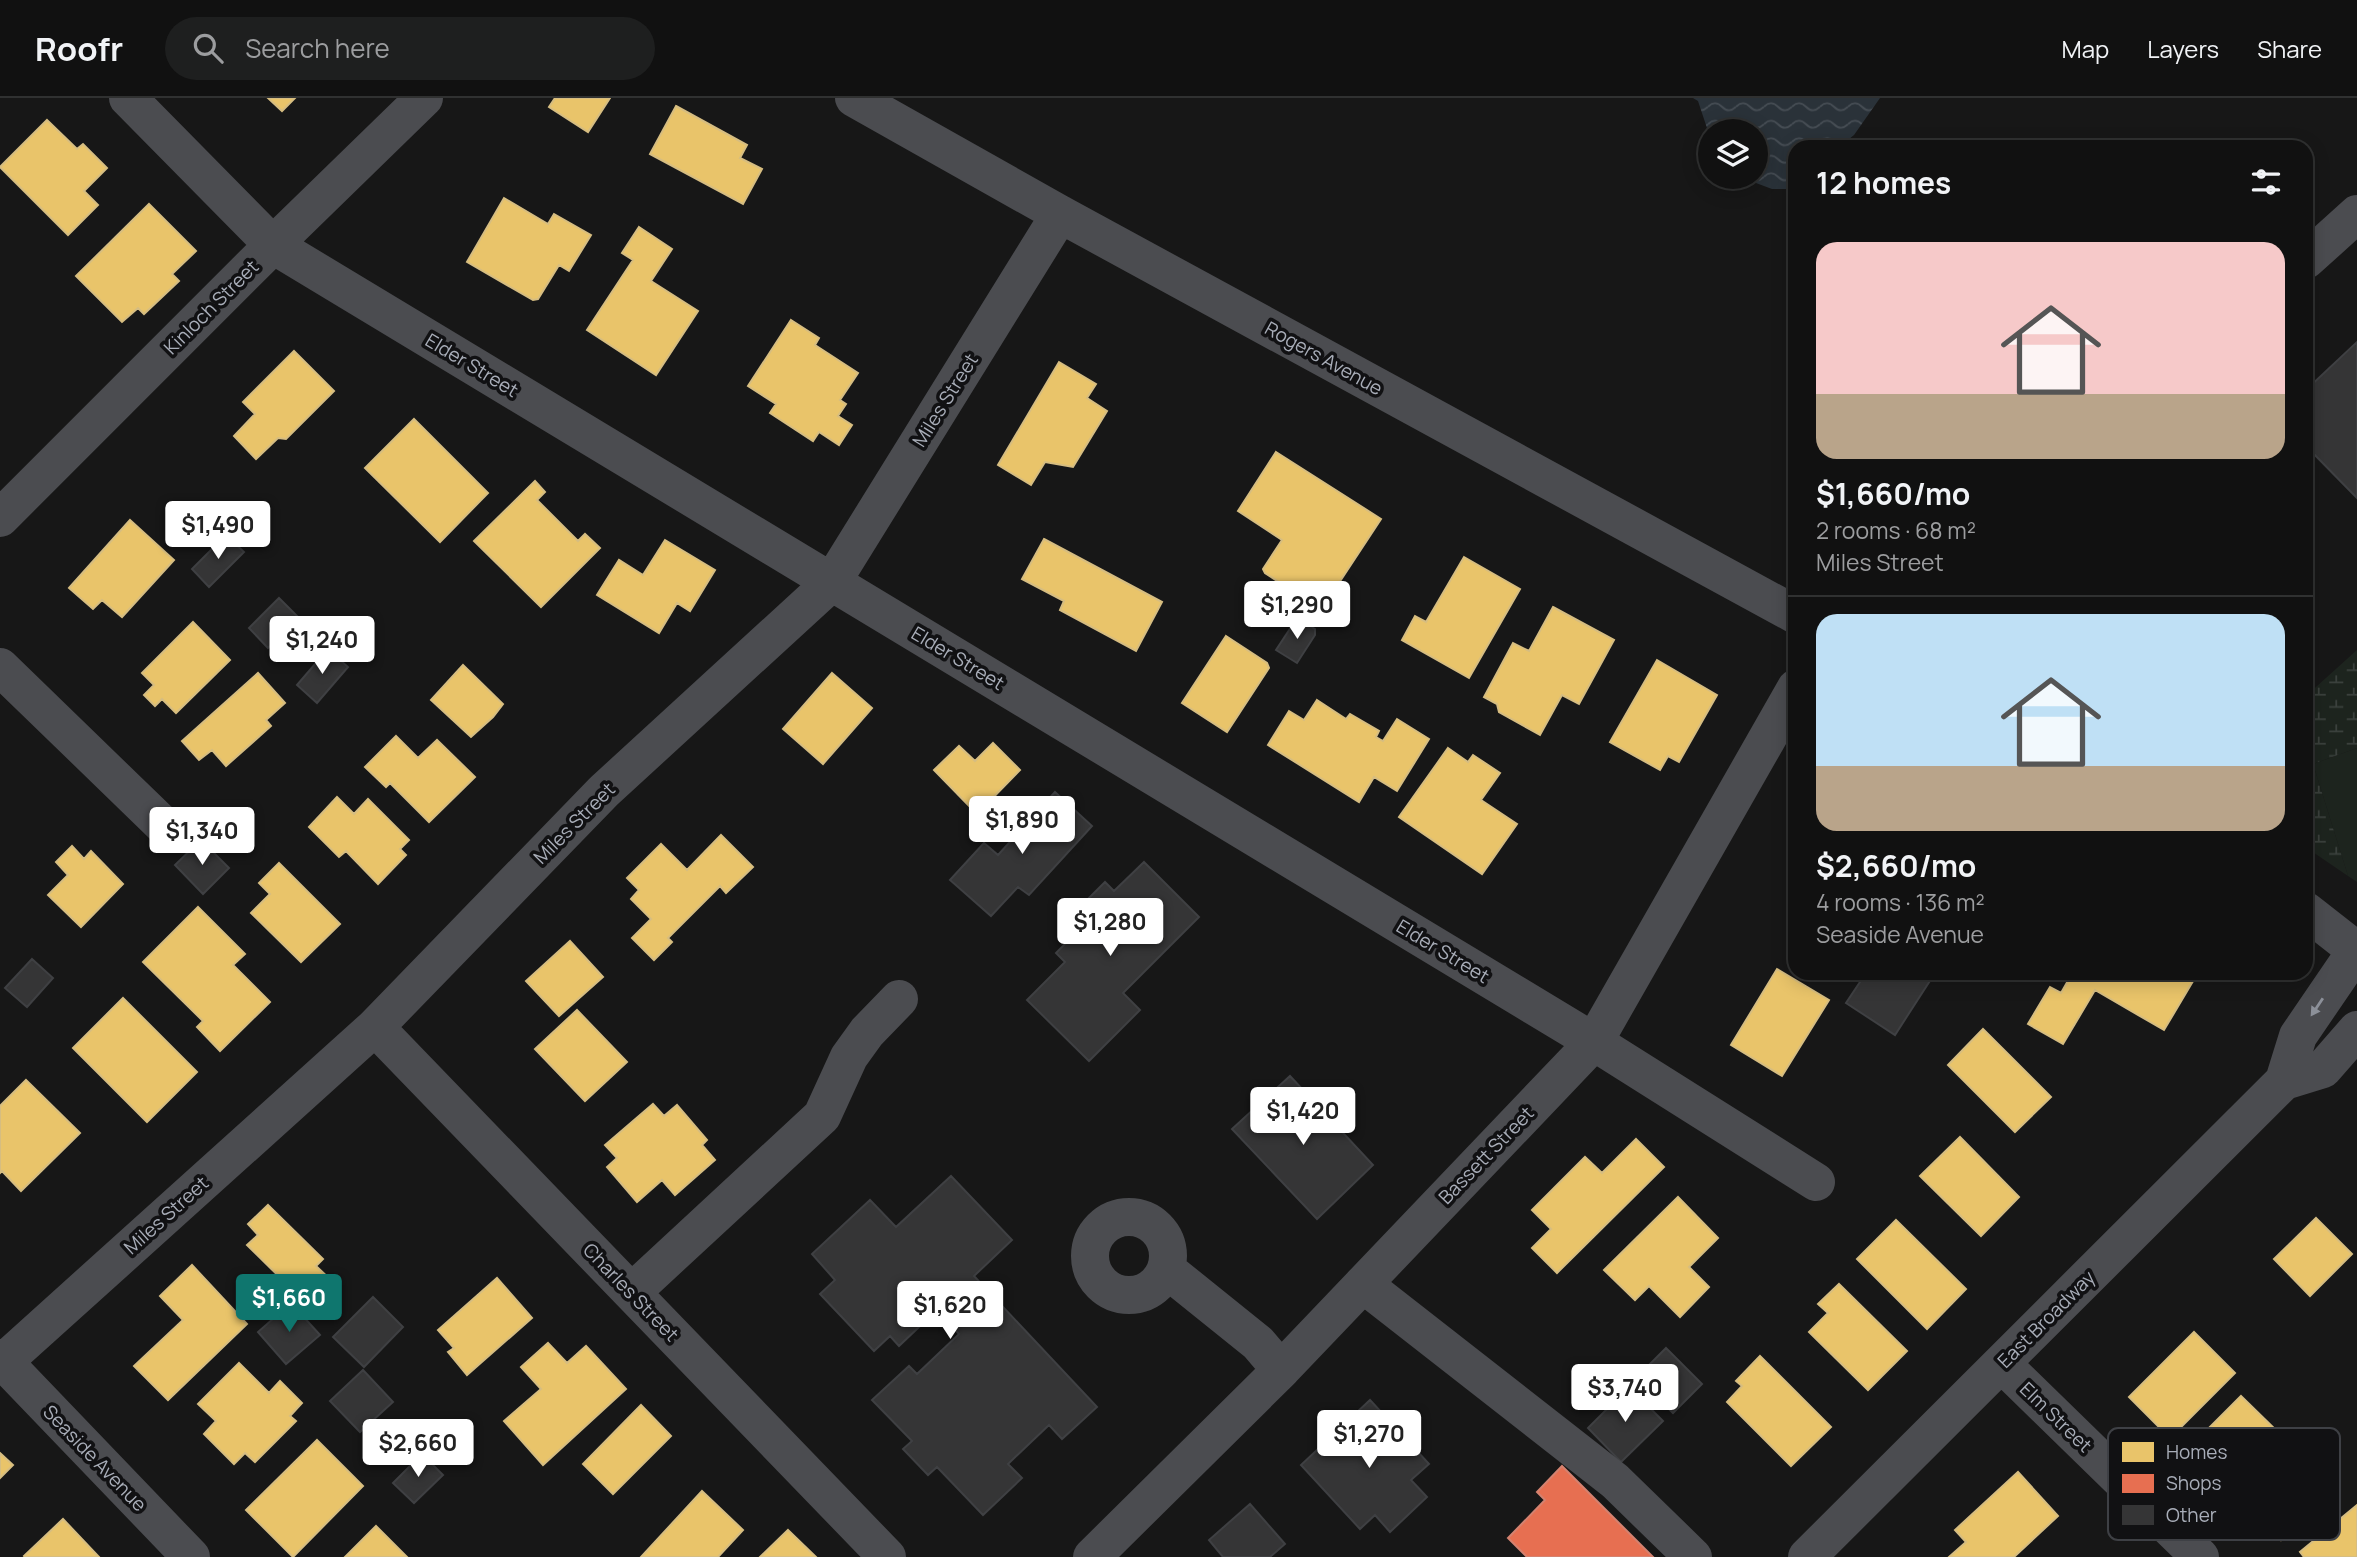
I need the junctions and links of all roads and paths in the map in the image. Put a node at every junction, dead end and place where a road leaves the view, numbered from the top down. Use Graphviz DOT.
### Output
graph roads {
  1 [pos="128,98"];
  2 [pos="424,98"];
  3 [pos="854,98"];
  4 [pos="1060,214"];
  5 [pos="2357,214"];
  6 [pos="273,245"];
  7 [pos="2313,254"];
  8 [pos="0,518"];
  9 [pos="832,582"];
  10 [pos="1788,611"];
  11 [pos="0,667"];
  12 [pos="1788,702"];
  13 [pos="163,825"];
  14 [pos="2313,916"];
  15 [pos="2357,951"];
  16 [pos="900,999"];
  17 [pos="375,1027"];
  18 [pos="2357,1030"];
  19 [pos="1594,1042"];
  20 [pos="2284,1081"];
  21 [pos="1816,1182"];
  22 [pos="1166,1269"];
  23 [pos="1363,1284"];
  24 [pos="632,1292"];
  25 [pos="1,1362"];
  26 [pos="2002,1364"];
  27 [pos="1281,1370"];
  28 [pos="2108,1467"];
  29 [pos="2183,1540"];
  30 [pos="191,1557"];
  31 [pos="887,1557"];
  32 [pos="1093,1557"];
  33 [pos="1693,1557"];
  34 [pos="1807,1557"];
  35 [pos="2200,1557"];
  1 -- 6 [label="street, Elder Street"];
  2 -- 6 [label="street, Kinloch Street"];
  3 -- 4 [label="street, Rogers Avenue"];
  4 -- 9 [label="street, Miles Street"];
  4 -- 10 [label="street, Rogers Avenue"];
  5 -- 7 [label="street"];
  6 -- 8 [label="street, Kinloch Street"];
  6 -- 9 [label="street, Elder Street"];
  9 -- 17 [label="street, Miles Street"];
  9 -- 19 [label="street, Elder Street"];
  11 -- 13 [label="street"];
  12 -- 19 [label="street, Bassett Street"];
  14 -- 15 [label="street"];
  15 -- 20 [label="street, East Broadway, one-way"];
  16 -- 24 [label="street"];
  17 -- 24 [label="street, Charles Street"];
  17 -- 25 [label="street, Miles Street"];
  18 -- 20 [label="street, East Broadway"];
  19 -- 21 [label="street, Elder Street"];
  19 -- 23 [label="street, Bassett Street"];
  20 -- 26 [label="street, East Broadway"];
  22 -- 27 [label="street"];
  23 -- 27 [label="street, Bassett Street"];
  23 -- 33 [label="street"];
  24 -- 31 [label="street, Charles Street"];
  25 -- 30 [label="street, Seaside Avenue"];
  26 -- 28 [label="street, Elm Street"];
  26 -- 34 [label="street, East Broadway"];
  27 -- 32 [label="street, Bassett Street"];
  29 -- 35 [label="street, Elm Street"];
}
